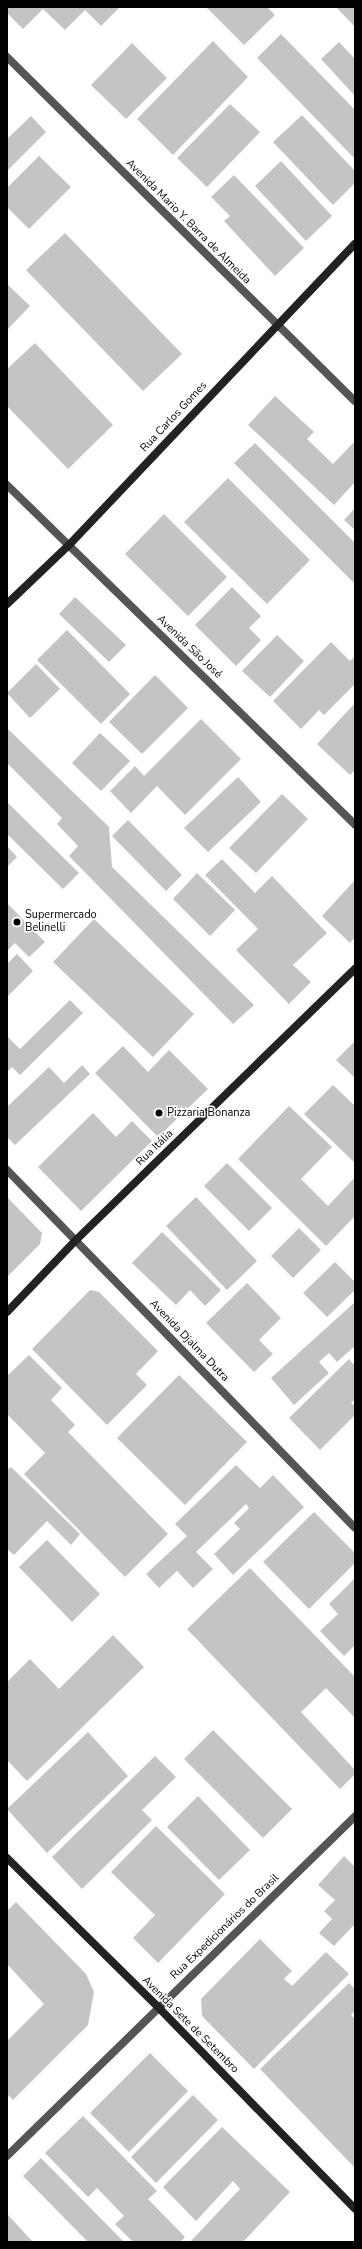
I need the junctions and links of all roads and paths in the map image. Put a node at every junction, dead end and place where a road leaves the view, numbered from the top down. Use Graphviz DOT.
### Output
graph roads {
  1 [pos="7,57"];
  2 [pos="355,244"];
  3 [pos="275,325"];
  4 [pos="355,401"];
  5 [pos="7,485"];
  6 [pos="69,545"];
  7 [pos="7,604"];
  8 [pos="355,824"];
  9 [pos="355,969"];
  10 [pos="7,1170"];
  11 [pos="76,1240"];
  12 [pos="7,1312"];
  13 [pos="355,1528"];
  14 [pos="355,1816"];
  15 [pos="7,1858"];
  16 [pos="158,2007"];
  17 [pos="7,2156"];
  18 [pos="355,2209"];
  1 -- 3 [label="street, Avenida Mario Y. Barra de Almeida"];
  2 -- 3 [label="street, Rua Carlos Gomes"];
  3 -- 4 [label="street, Avenida Mario Y. Barra de Almeida"];
  3 -- 6 [label="street, Rua Carlos Gomes"];
  5 -- 6 [label="street, Avenida São José"];
  6 -- 7 [label="street, Rua Carlos Gomes"];
  6 -- 8 [label="street, Avenida São José"];
  9 -- 11 [label="street, Rua Itália"];
  10 -- 11 [label="street, Avenida Djalma Dutra"];
  11 -- 12 [label="street, Rua Itália"];
  11 -- 13 [label="street, Avenida Djalma Dutra"];
  14 -- 16 [label="street, Rua Expedicionários do Brasil"];
  15 -- 16 [label="street, Avenida Sete de Setembro"];
  16 -- 17 [label="street, Rua Expedicionários do Brasil"];
  16 -- 18 [label="street, Avenida Sete de Setembro"];
}
